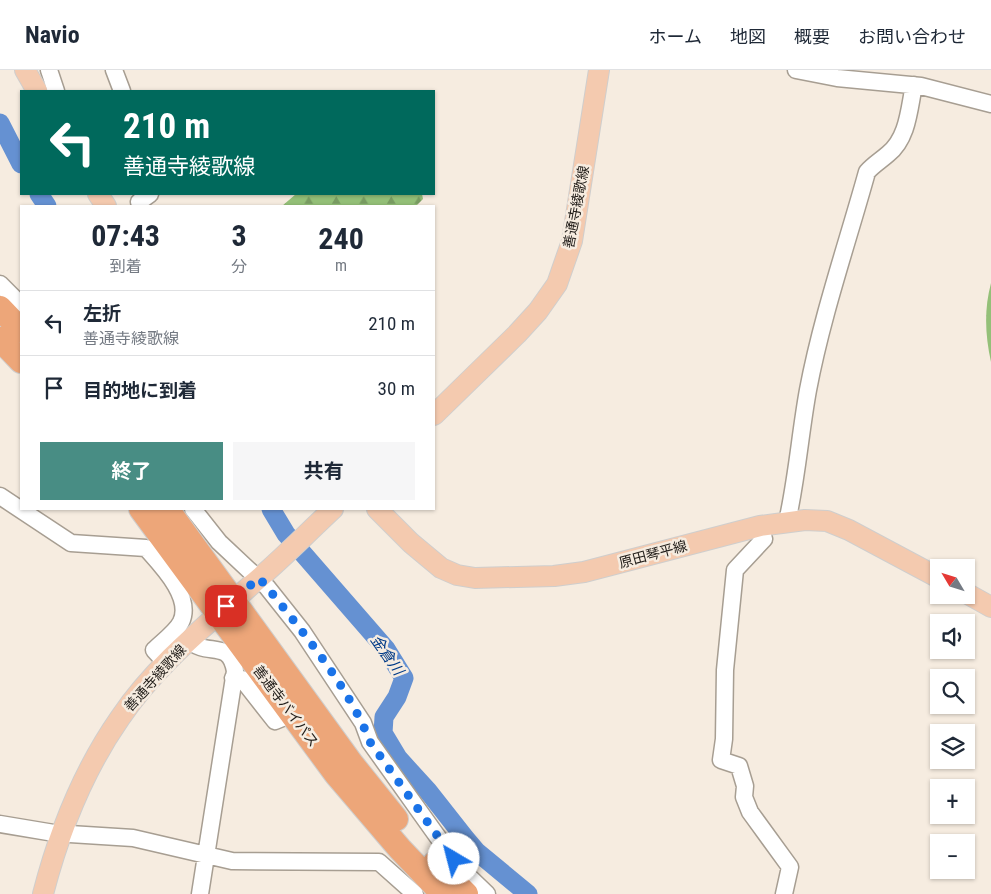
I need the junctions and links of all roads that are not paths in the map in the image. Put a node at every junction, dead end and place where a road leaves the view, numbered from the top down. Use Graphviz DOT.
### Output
graph roads {
  1 [pos="25,70"];
  2 [pos="49,70"];
  3 [pos="114,70"];
  4 [pos="599,70"];
  5 [pos="796,70"];
  6 [pos="914,85"];
  7 [pos="36,90"];
  8 [pos="56,90"];
  9 [pos="122,90"];
  10 [pos="991,104"];
  11 [pos="0,284"];
  12 [pos="20,304"];
  13 [pos="0,308"];
  14 [pos="20,329"];
  15 [pos="0,339"];
  16 [pos="20,360"];
  17 [pos="435,414"];
  18 [pos="0,496"];
  19 [pos="20,509"];
  20 [pos="21,510"];
  21 [pos="142,510"];
  22 [pos="168,510"];
  23 [pos="194,510"];
  24 [pos="332,510"];
  25 [pos="379,510"];
  26 [pos="787,522"];
  27 [pos="760,526"];
  28 [pos="930,573"];
  29 [pos="262,575"];
  30 [pos="975,598"];
  31 [pos="226,606"];
  32 [pos="991,607"];
  33 [pos="189,640"];
  34 [pos="166,663"];
  35 [pos="233,678"];
  36 [pos="292,714"];
  37 [pos="0,824"];
  38 [pos="61,832"];
  39 [pos="206,854"];
  40 [pos="429,892"];
  41 [pos="43,894"];
  42 [pos="200,894"];
  43 [pos="466,894"];
  44 [pos="488,894"];
  45 [pos="784,894"];
  1 -- 7 [label="main road"];
  2 -- 8 [label="street"];
  3 -- 9 [label="street"];
  4 -- 17 [label="main road, 善通寺綾歌線"];
  5 -- 6 [label="street"];
  6 -- 10 [label="street"];
  6 -- 26 [label="street"];
  11 -- 12 [label="street"];
  13 -- 14 [label="highway"];
  15 -- 16 [label="highway"];
  18 -- 19 [label="street"];
  20 -- 34 [label="street"];
  21 -- 31 [label="highway, 善通寺バイパス"];
  22 -- 31 [label="highway, 善通寺バイパス"];
  23 -- 29 [label="street"];
  24 -- 29 [label="main road, 善通寺綾歌線"];
  25 -- 27 [label="main road, 原田琴平線"];
  26 -- 27 [label="main road, 原田琴平線"];
  26 -- 28 [label="main road, 原田琴平線"];
  27 -- 45 [label="street"];
  29 -- 31 [label="main road, 善通寺綾歌線"];
  29 -- 44 [label="street"];
  30 -- 32 [label="main road"];
  31 -- 33 [label="main road, 善通寺綾歌線"];
  31 -- 36 [label="highway, 善通寺バイパス"];
  31 -- 43 [label="highway, 善通寺バイパス"];
  33 -- 34 [label="main road, 善通寺綾歌線"];
  33 -- 35 [label="street"];
  34 -- 38 [label="main road, 善通寺綾歌線"];
  35 -- 36 [label="street"];
  35 -- 39 [label="street"];
  36 -- 40 [label="highway, 善通寺バイパス"];
  37 -- 38 [label="street"];
  38 -- 39 [label="street"];
  38 -- 41 [label="main road, 善通寺綾歌線"];
  39 -- 40 [label="street"];
  39 -- 42 [label="street"];
}
